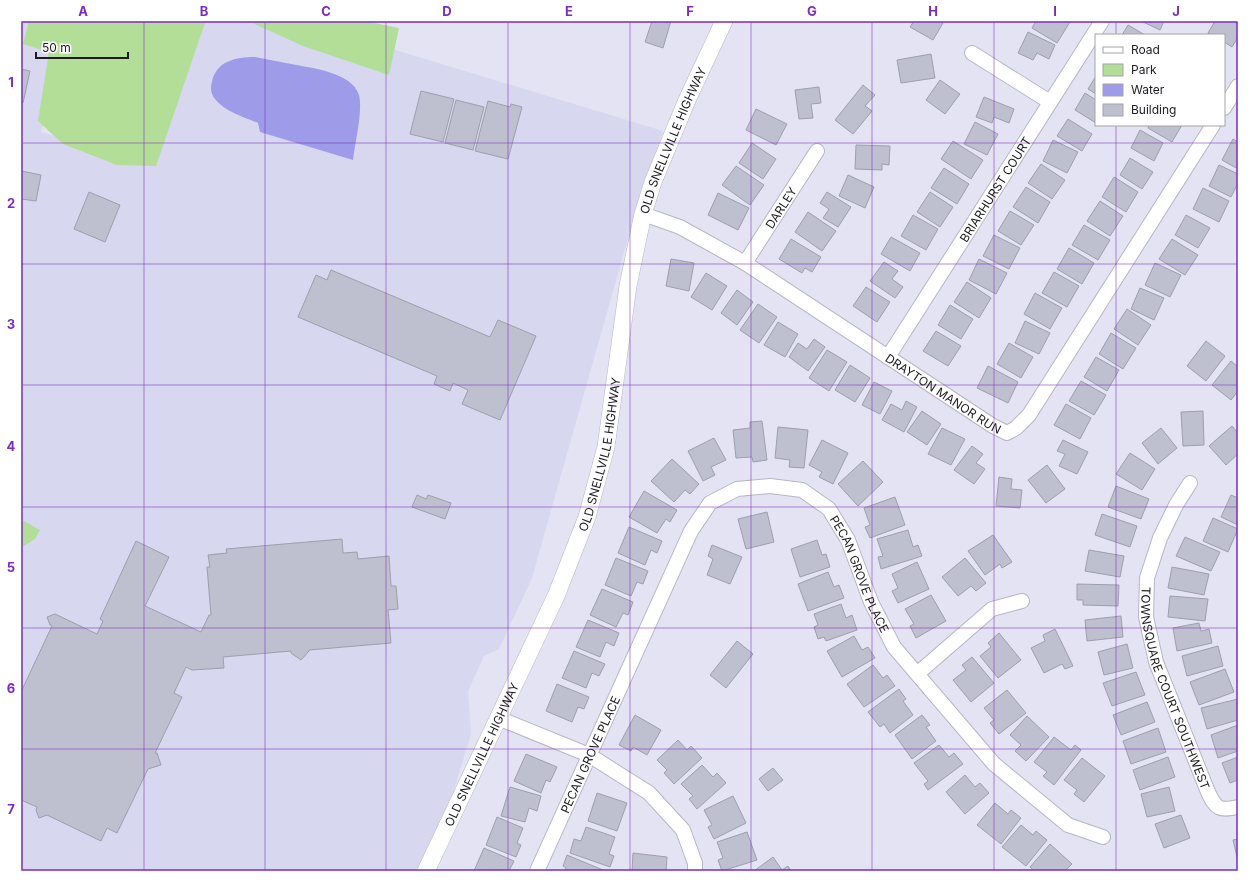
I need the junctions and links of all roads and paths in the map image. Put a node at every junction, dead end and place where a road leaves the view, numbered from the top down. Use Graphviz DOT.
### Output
graph roads {
  1 [pos="724,21"];
  2 [pos="1102,21"];
  3 [pos="972,53"];
  4 [pos="1238,86"];
  5 [pos="1050,102"];
  6 [pos="1225,106"];
  7 [pos="1212,126"];
  8 [pos="816,151"];
  9 [pos="643,214"];
  10 [pos="745,263"];
  11 [pos="888,357"];
  12 [pos="1190,483"];
  13 [pos="1022,601"];
  14 [pos="917,674"];
  15 [pos="498,718"];
  16 [pos="589,755"];
  17 [pos="1238,807"];
  18 [pos="1103,837"];
  19 [pos="426,871"];
  20 [pos="537,871"];
  21 [pos="695,871"];
  1 -- 9 [label="street, OLD SNELLVILLE HIGHWAY"];
  2 -- 5 [label="street, BRIARHURST COURT"];
  3 -- 5 [label="street"];
  4 -- 6 [label="street"];
  5 -- 11 [label="street, BRIARHURST COURT"];
  7 -- 11 [label="street, DRAYTON MANOR RUN"];
  8 -- 10 [label="street, DARLEY"];
  9 -- 10 [label="street, DRAYTON MANOR RUN"];
  9 -- 15 [label="street, OLD SNELLVILLE HIGHWAY"];
  10 -- 11 [label="street, DRAYTON MANOR RUN"];
  12 -- 17 [label="street, TOWNSQUARE COURT SOUTHWEST"];
  13 -- 14 [label="street"];
  14 -- 16 [label="street, PECAN GROVE PLACE"];
  14 -- 18 [label="street, PECAN GROVE PLACE"];
  15 -- 16 [label="street"];
  15 -- 19 [label="street, OLD SNELLVILLE HIGHWAY"];
  16 -- 20 [label="street, PECAN GROVE PLACE"];
  16 -- 21 [label="street"];
}
